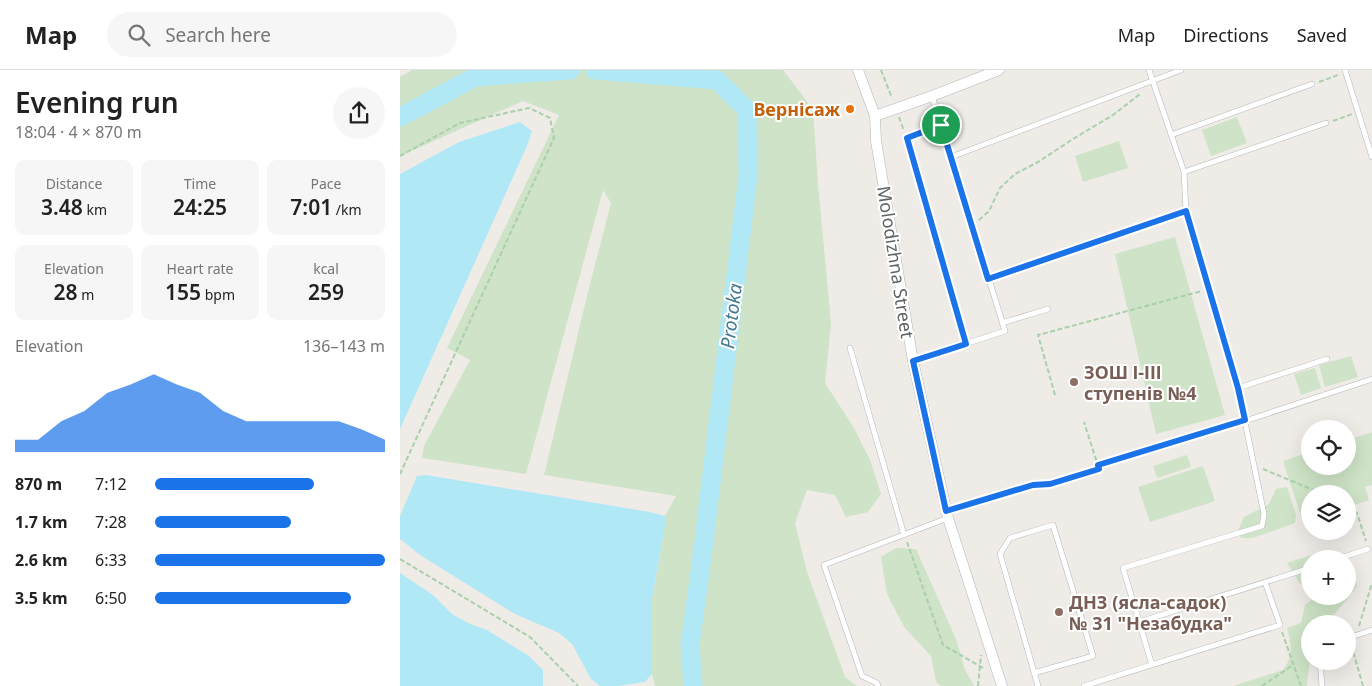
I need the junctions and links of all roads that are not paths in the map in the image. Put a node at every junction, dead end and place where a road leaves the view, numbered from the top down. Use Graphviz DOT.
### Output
graph roads {
  1 [pos="858,70"];
  2 [pos="999,70"];
  3 [pos="1149,70"];
  4 [pos="1181,70"];
  5 [pos="1345,71"];
  6 [pos="1152,81"];
  7 [pos="1312,84"];
  8 [pos="932,96"];
  9 [pos="875,116"];
  10 [pos="1326,123"];
  11 [pos="941,125"];
  12 [pos="1171,134"];
  13 [pos="1371,153"];
  14 [pos="951,158"];
  15 [pos="1184,172"];
  16 [pos="1186,211"];
  17 [pos="988,279"];
  18 [pos="1048,309"];
  19 [pos="1002,323"];
  20 [pos="966,344"];
  21 [pos="850,348"];
  22 [pos="1327,359"];
  23 [pos="913,361"];
  24 [pos="1372,379"];
  25 [pos="1238,388"];
  26 [pos="1245,420"];
  27 [pos="947,515"];
  28 [pos="904,535"];
  29 [pos="1368,549"];
  30 [pos="1356,553"];
  31 [pos="1301,571"];
  32 [pos="1265,582"];
  33 [pos="1140,622"];
  34 [pos="1372,630"];
  35 [pos="1356,635"];
  36 [pos="1152,665"];
  37 [pos="1321,670"];
  38 [pos="1034,673"];
  39 [pos="1000,681"];
  40 [pos="878,686"];
  41 [pos="1038,686"];
  42 [pos="1084,686"];
  43 [pos="1322,686"];
  1 -- 9 [label="street, Molodizhna Street"];
  2 -- 8 [label="street"];
  3 -- 6 [label="lane"];
  4 -- 6 [label="lane"];
  5 -- 13 [label="lane"];
  6 -- 12 [label="lane"];
  6 -- 14 [label="lane"];
  7 -- 12 [label="lane"];
  8 -- 9 [label="street"];
  8 -- 11 [label="lane"];
  9 -- 23 [label="street, Molodizhna Street"];
  10 -- 15 [label="lane"];
  11 -- 14 [label="lane"];
  11 -- 20 [label="lane"];
  12 -- 15 [label="lane"];
  14 -- 17 [label="lane"];
  15 -- 16 [label="lane"];
  16 -- 17 [label="lane"];
  16 -- 25 [label="lane"];
  17 -- 19 [label="lane"];
  18 -- 19 [label="lane"];
  19 -- 20 [label="lane"];
  20 -- 23 [label="lane"];
  21 -- 28 [label="lane"];
  22 -- 25 [label="lane"];
  23 -- 27 [label="street, Molodizhna Street"];
  24 -- 26 [label="lane"];
  25 -- 26 [label="lane"];
  26 -- 33 [label="lane"];
  27 -- 28 [label="lane"];
  27 -- 39 [label="street, Molodizhna Street"];
  28 -- 40 [label="lane"];
  29 -- 30 [label="lane"];
  31 -- 32 [label="lane"];
  32 -- 33 [label="lane"];
  32 -- 36 [label="lane"];
  33 -- 36 [label="lane"];
  34 -- 35 [label="lane"];
  36 -- 42 [label="lane"];
  37 -- 43 [label="lane"];
  38 -- 38 [label="lane"];
  38 -- 41 [label="lane"];
}
